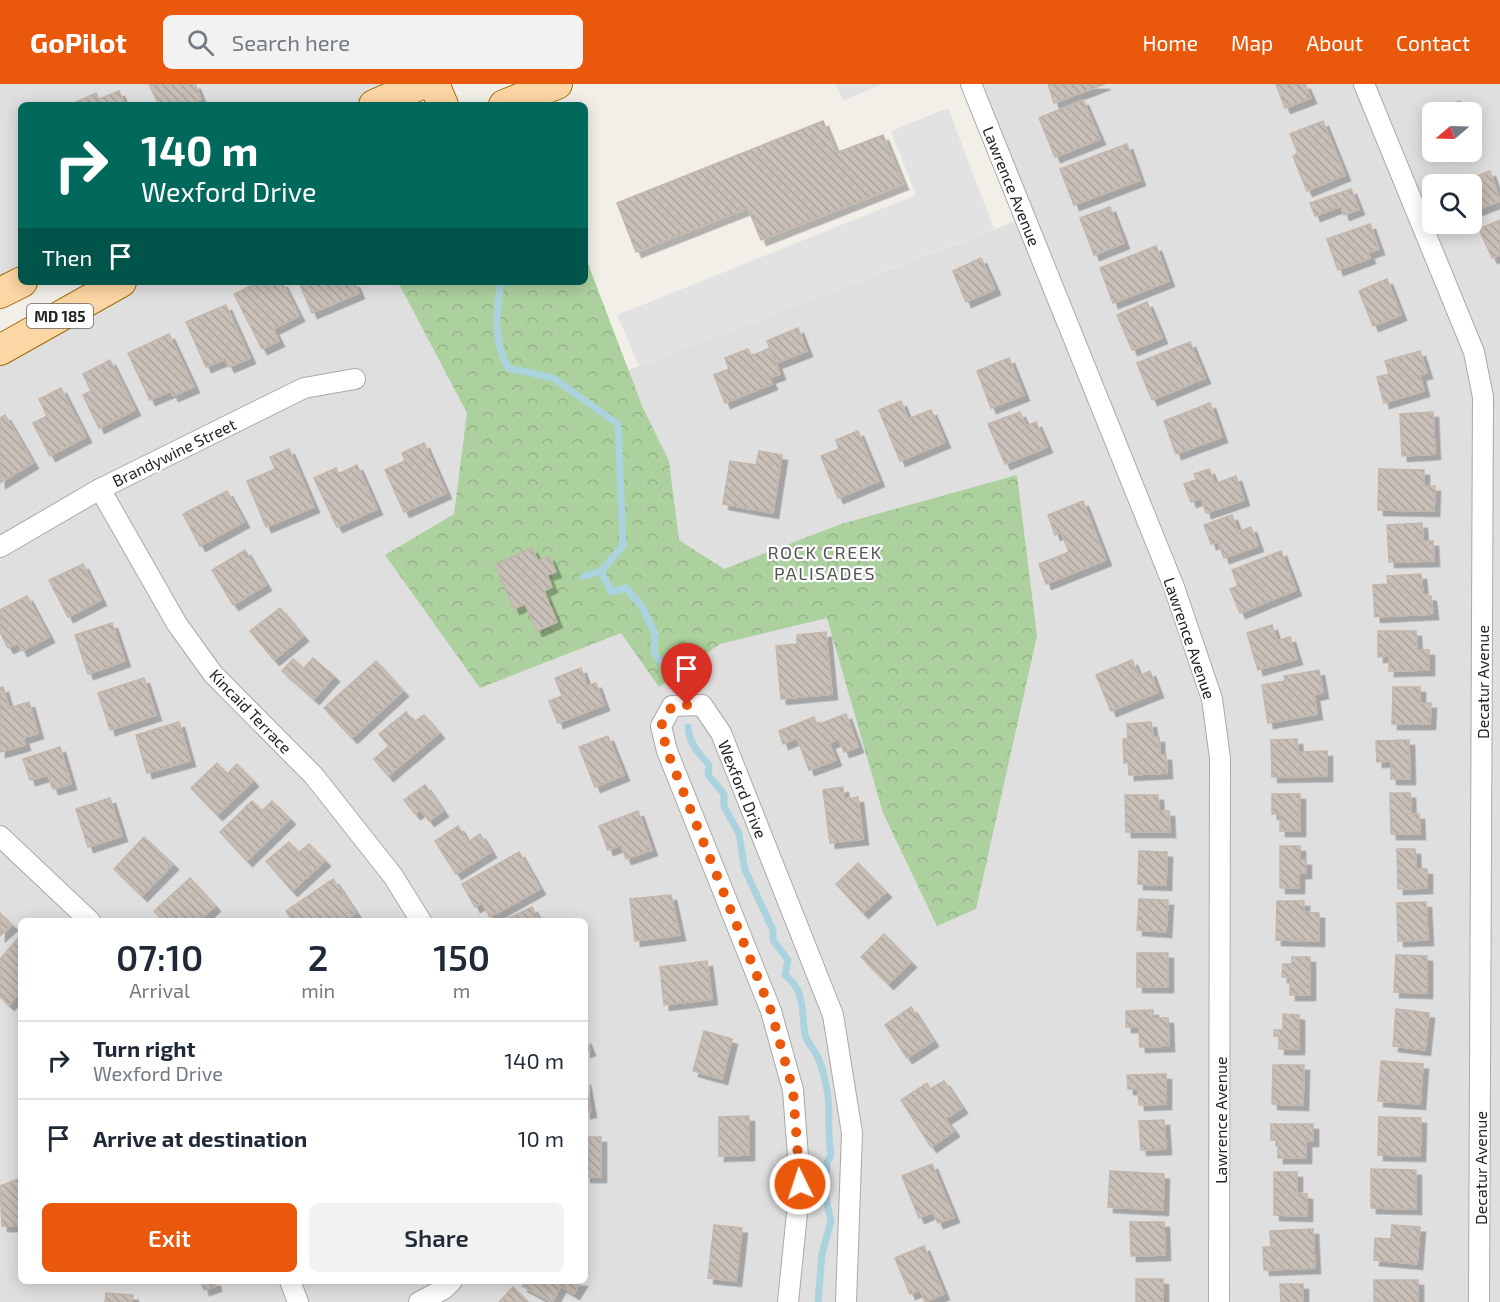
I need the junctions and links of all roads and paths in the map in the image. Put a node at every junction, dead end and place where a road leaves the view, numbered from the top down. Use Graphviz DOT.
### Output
graph roads {
  1 [pos="421,84"];
  2 [pos="434,84"];
  3 [pos="557,84"];
  4 [pos="971,84"];
  5 [pos="1364,84"];
  6 [pos="381,102"];
  7 [pos="442,102"];
  8 [pos="512,102"];
  9 [pos="18,284"];
  10 [pos="116,285"];
  11 [pos="0,293"];
  12 [pos="0,350"];
  13 [pos="355,379"];
  14 [pos="100,489"];
  15 [pos="0,547"];
  16 [pos="0,836"];
  17 [pos="87,918"];
  18 [pos="419,918"];
  19 [pos="291,1284"];
  20 [pos="449,1284"];
  21 [pos="298,1302"];
  22 [pos="419,1302"];
  23 [pos="788,1302"];
  24 [pos="846,1302"];
  25 [pos="1219,1302"];
  26 [pos="1479,1302"];
  1 -- 6 [label="main road"];
  2 -- 7 [label="main road"];
  3 -- 8 [label="main road"];
  4 -- 25 [label="street, Lawrence Avenue"];
  5 -- 26 [label="street, Decatur Avenue"];
  9 -- 11 [label="main road, MD 185"];
  10 -- 12 [label="main road, MD 185"];
  13 -- 14 [label="street, Brandywine Street"];
  14 -- 15 [label="street, Brandywine Street"];
  14 -- 18 [label="street, Kincaid Terrace"];
  16 -- 17 [label="street"];
  19 -- 21 [label="street"];
  20 -- 22 [label="street"];
  23 -- 24 [label="street, Wexford Drive"];
}
